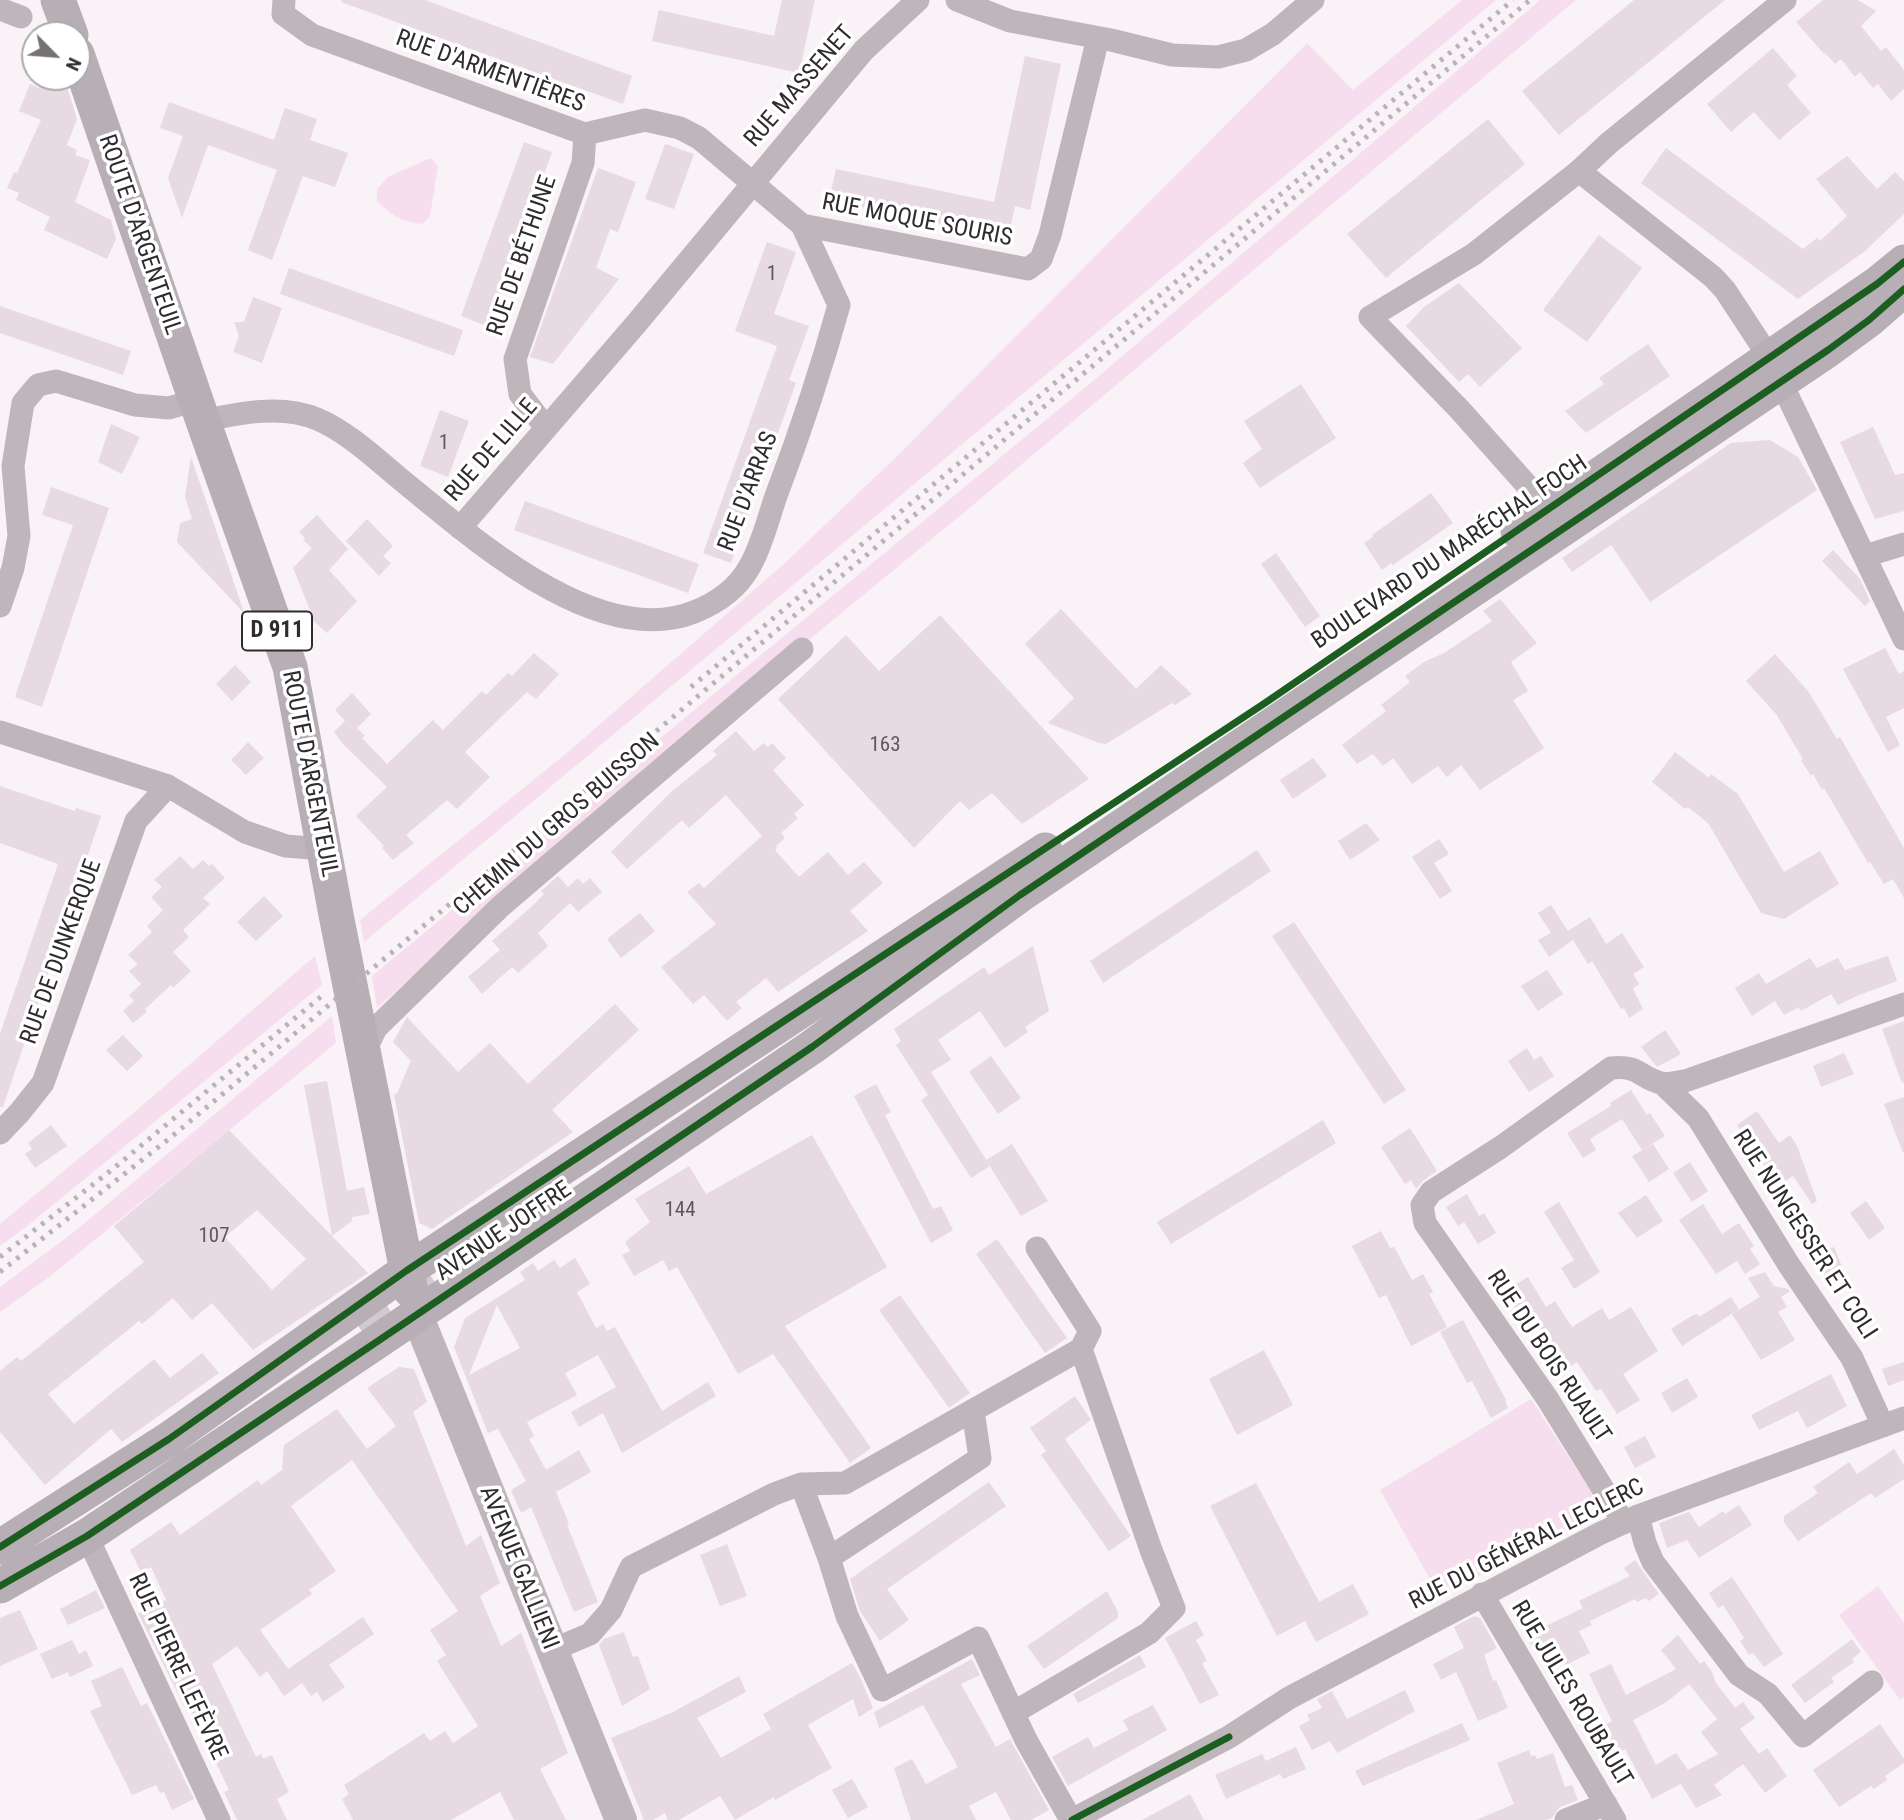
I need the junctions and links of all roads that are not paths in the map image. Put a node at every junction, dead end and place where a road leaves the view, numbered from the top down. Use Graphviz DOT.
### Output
graph roads {
  1 [pos="58,0"];
  2 [pos="918,0"];
  3 [pos="957,0"];
  4 [pos="1313,0"];
  5 [pos="1785,0"];
  6 [pos="284,7"];
  7 [pos="66,21"];
  8 [pos="1098,38"];
  9 [pos="90,91"];
  10 [pos="585,134"];
  11 [pos="1579,171"];
  12 [pos="754,182"];
  13 [pos="802,225"];
  14 [pos="1904,262"];
  15 [pos="1904,289"];
  16 [pos="1775,369"];
  17 [pos="199,410"];
  18 [pos="546,429"];
  19 [pos="1549,510"];
  20 [pos="460,528"];
  21 [pos="1904,544"];
  22 [pos="1865,556"];
  23 [pos="0,606"];
  24 [pos="1904,639"];
  25 [pos="802,649"];
  26 [pos="0,732"];
  27 [pos="168,786"];
  28 [pos="323,849"];
  29 [pos="1017,883"];
  30 [pos="912,954"];
  31 [pos="1904,1004"];
  32 [pos="362,1050"];
  33 [pos="1663,1084"];
  34 [pos="654,1115"];
  35 [pos="0,1133"];
  36 [pos="1425,1223"];
  37 [pos="1037,1248"];
  38 [pos="405,1271"];
  39 [pos="417,1315"];
  40 [pos="1081,1349"];
  41 [pos="973,1411"];
  42 [pos="1894,1422"];
  43 [pos="801,1484"];
  44 [pos="1631,1519"];
  45 [pos="87,1536"];
  46 [pos="0,1548"];
  47 [pos="830,1558"];
  48 [pos="0,1576"];
  49 [pos="0,1586"];
  50 [pos="1482,1594"];
  51 [pos="552,1650"];
  52 [pos="1872,1682"];
  53 [pos="1013,1713"];
  54 [pos="1611,1812"];
  55 [pos="219,1820"];
  56 [pos="621,1820"];
  57 [pos="1071,1820"];
  58 [pos="1566,1820"];
  1 -- 7 [label="main road"];
  2 -- 12 [label="street, RUE MASSENET"];
  3 -- 8 [label="street"];
  4 -- 8 [label="street"];
  5 -- 11 [label="street"];
  6 -- 10 [label="street, RUE D'ARMENTIÈRES"];
  8 -- 13 [label="street, RUE MOQUE SOURIS"];
  9 -- 17 [label="main road, ROUTE D'ARGENTEUIL / D 911"];
  10 -- 12 [label="street, RUE D'ARMENTIÈRES"];
  10 -- 18 [label="street, RUE DE BÉTHUNE"];
  11 -- 16 [label="street"];
  11 -- 19 [label="street"];
  12 -- 13 [label="street, RUE D'ARRAS"];
  12 -- 18 [label="street, RUE DE LILLE"];
  13 -- 20 [label="street, RUE D'ARRAS"];
  14 -- 16 [label="main road, BOULEVARD DU MARÉCHAL FOCH"];
  15 -- 16 [label="main road, BOULEVARD DU MARÉCHAL FOCH"];
  16 -- 19 [label="main road, BOULEVARD DU MARÉCHAL FOCH"];
  16 -- 22 [label="street"];
  16 -- 29 [label="main road, BOULEVARD DU MARÉCHAL FOCH"];
  17 -- 20 [label="street, RUE DE LILLE"];
  17 -- 23 [label="street, RUE DE LILLE"];
  17 -- 28 [label="main road, ROUTE D'ARGENTEUIL / D 911"];
  18 -- 20 [label="street, RUE DE LILLE"];
  19 -- 29 [label="main road, BOULEVARD DU MARÉCHAL FOCH"];
  21 -- 22 [label="street"];
  22 -- 24 [label="street"];
  25 -- 32 [label="street, CHEMIN DU GROS BUISSON"];
  26 -- 27 [label="street"];
  27 -- 28 [label="street"];
  27 -- 35 [label="street, RUE DE DUNKERQUE"];
  28 -- 32 [label="main road, ROUTE D'ARGENTEUIL / D 911"];
  29 -- 30 [label="main road, AVENUE JOFFRE"];
  30 -- 34 [label="main road, AVENUE JOFFRE"];
  30 -- 34 [label="main road, AVENUE JOFFRE"];
  30 -- 39 [label="main road, AVENUE JOFFRE"];
  31 -- 33 [label="street"];
  32 -- 38 [label="main road, ROUTE D'ARGENTEUIL / D 911"];
  33 -- 36 [label="street, RUE NUNGESSER ET COLI"];
  33 -- 42 [label="street, RUE NUNGESSER ET COLI"];
  34 -- 38 [label="main road, AVENUE JOFFRE"];
  36 -- 44 [label="street, RUE DU BOIS RUAULT"];
  37 -- 40 [label="street"];
  38 -- 39 [label="main road, D 911"];
  38 -- 46 [label="main road, AVENUE JOFFRE"];
  39 -- 45 [label="main road, AVENUE JOFFRE"];
  39 -- 51 [label="main road, AVENUE GALLIENI"];
  40 -- 41 [label="street"];
  40 -- 53 [label="street"];
  41 -- 43 [label="street"];
  41 -- 47 [label="street"];
  42 -- 44 [label="street, RUE DU GÉNÉRAL LECLERC"];
  43 -- 47 [label="street"];
  43 -- 51 [label="street"];
  44 -- 50 [label="street, RUE DU GÉNÉRAL LECLERC"];
  44 -- 52 [label="street, RUE DU BOIS RUAULT"];
  45 -- 49 [label="main road, AVENUE JOFFRE"];
  45 -- 55 [label="street, RUE PIERRE LEFÈVRE"];
  46 -- 48 [label="main road, AVENUE JOFFRE"];
  47 -- 53 [label="street"];
  50 -- 54 [label="street, RUE JULES ROUBAULT"];
  50 -- 57 [label="street, RUE DU GÉNÉRAL LECLERC"];
  51 -- 56 [label="main road, AVENUE GALLIENI"];
  53 -- 57 [label="street"];
  54 -- 58 [label="street"];
}
